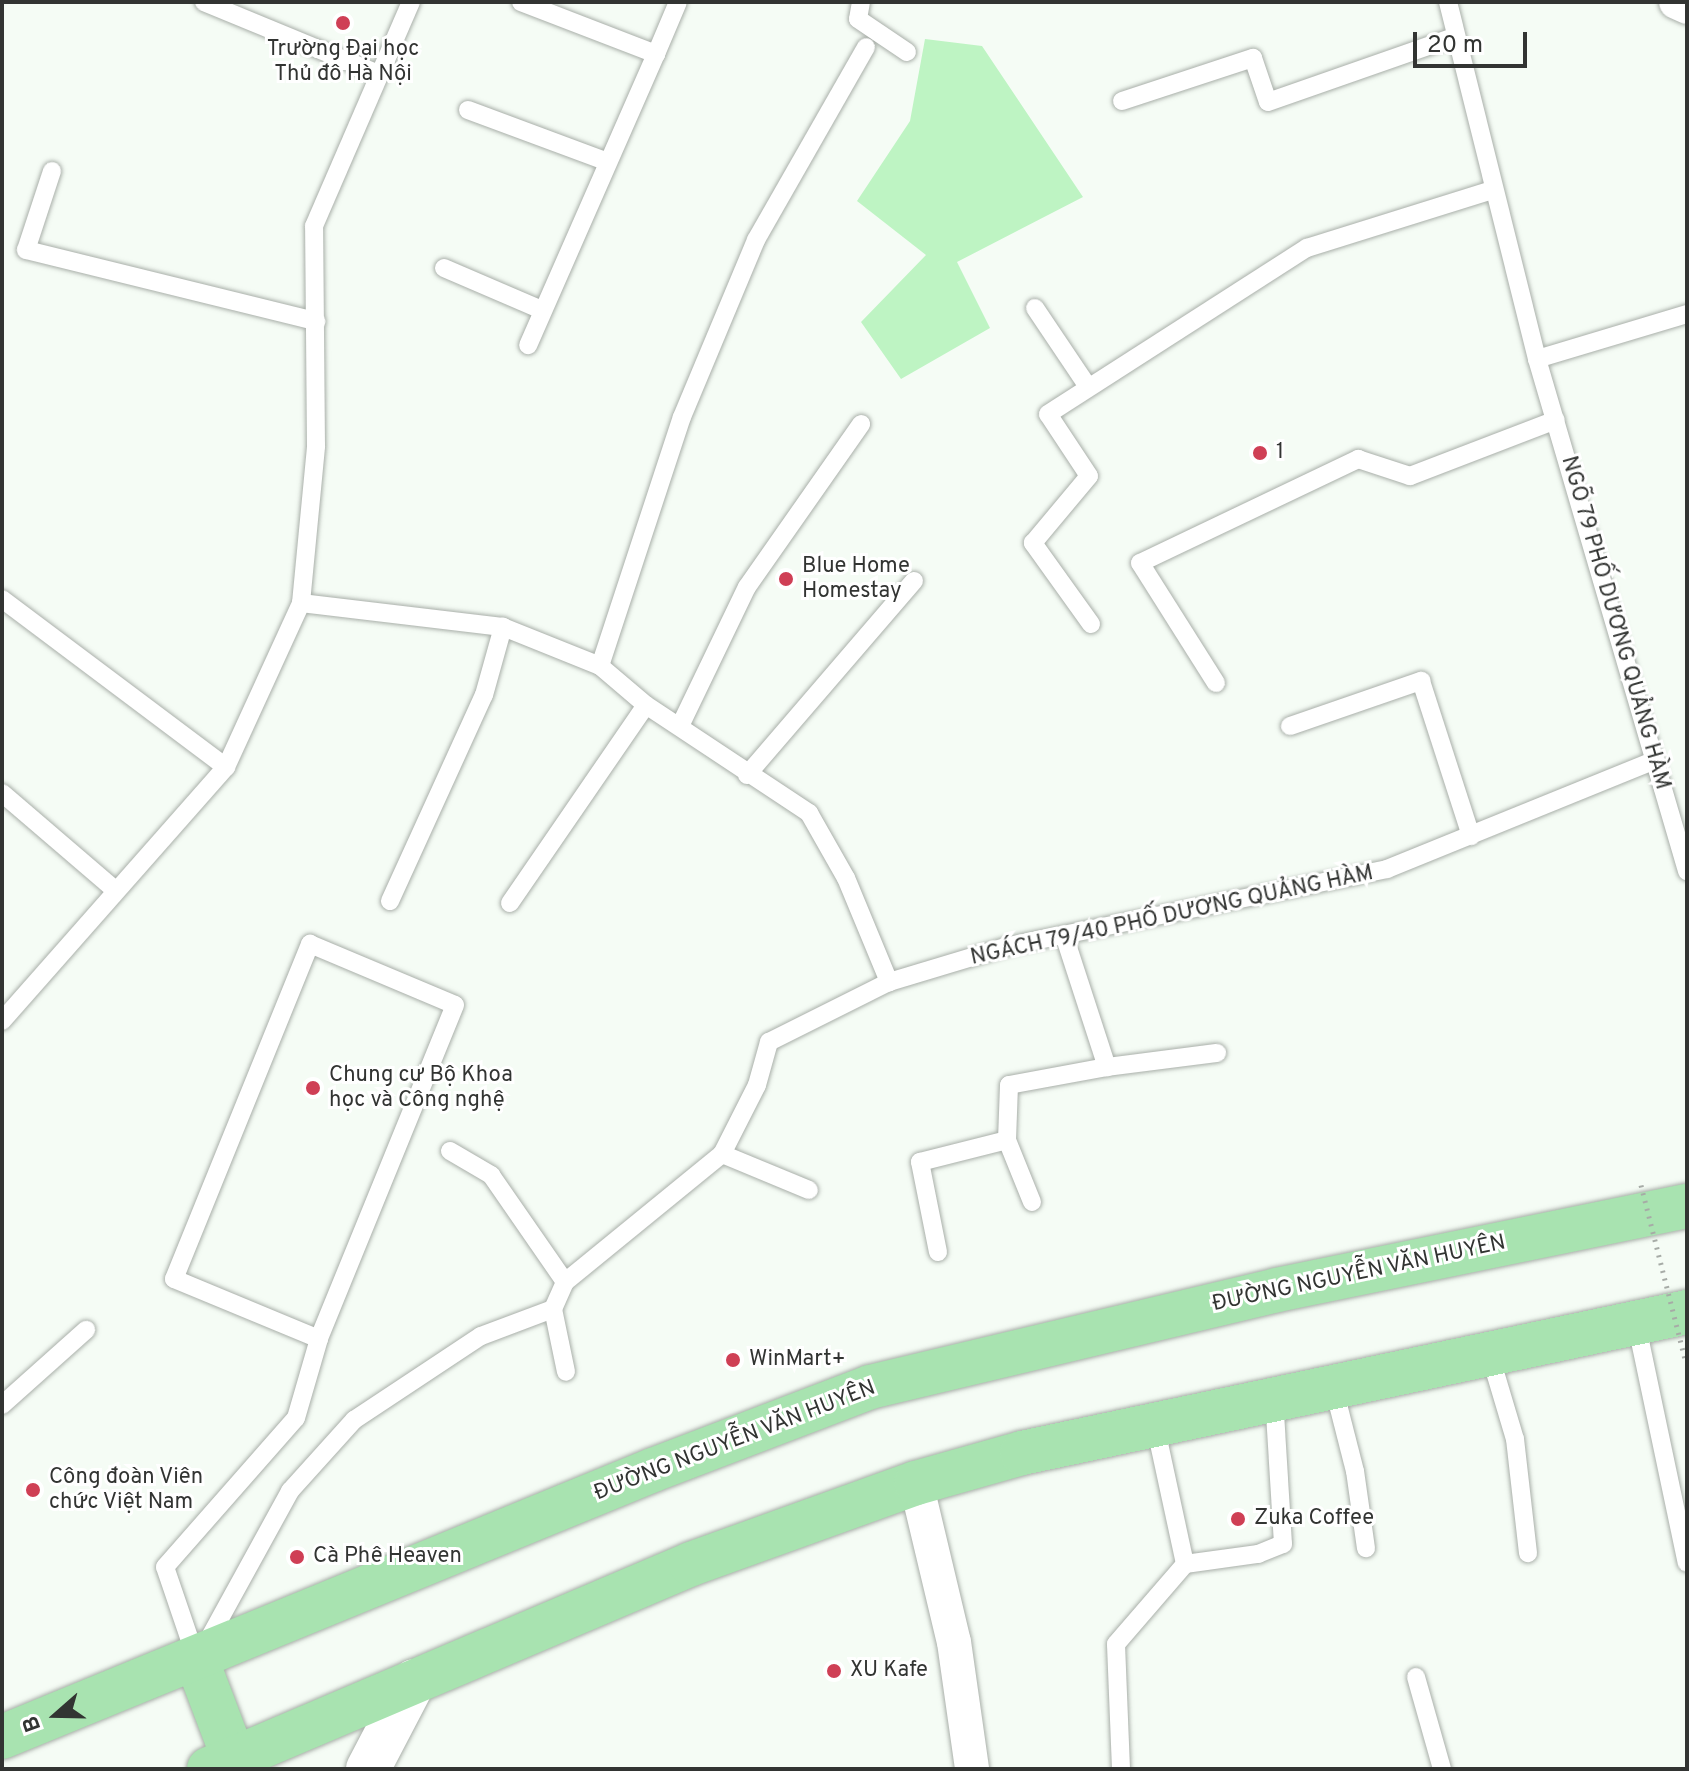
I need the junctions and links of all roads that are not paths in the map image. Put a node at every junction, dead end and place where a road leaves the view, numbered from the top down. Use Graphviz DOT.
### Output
graph roads {
  1 [pos="204,2"];
  2 [pos="411,2"];
  3 [pos="521,2"];
  4 [pos="678,2"];
  5 [pos="861,2"];
  6 [pos="1448,2"];
  7 [pos="1676,2"];
  8 [pos="1687,7"];
  9 [pos="1454,37"];
  10 [pos="866,47"];
  11 [pos="907,52"];
  12 [pos="656,54"];
  13 [pos="379,74"];
  14 [pos="1122,101"];
  15 [pos="468,110"];
  16 [pos="608,162"];
  17 [pos="52,171"];
  18 [pos="1492,190"];
  19 [pos="444,268"];
  20 [pos="1035,308"];
  21 [pos="542,310"];
  22 [pos="1687,314"];
  23 [pos="316,321"];
  24 [pos="528,345"];
  25 [pos="1537,359"];
  26 [pos="1088,387"];
  27 [pos="1556,420"];
  28 [pos="861,424"];
  29 [pos="914,581"];
  30 [pos="2,599"];
  31 [pos="301,603"];
  32 [pos="1091,624"];
  33 [pos="503,627"];
  34 [pos="600,666"];
  35 [pos="1216,683"];
  36 [pos="646,705"];
  37 [pos="680,726"];
  38 [pos="1290,726"];
  39 [pos="1656,760"];
  40 [pos="226,767"];
  41 [pos="747,775"];
  42 [pos="2,793"];
  43 [pos="1471,836"];
  44 [pos="1687,871"];
  45 [pos="115,890"];
  46 [pos="390,901"];
  47 [pos="510,903"];
  48 [pos="1065,938"];
  49 [pos="889,982"];
  50 [pos="2,1021"];
  51 [pos="1217,1053"];
  52 [pos="1107,1067"];
  53 [pos="1007,1140"];
  54 [pos="450,1151"];
  55 [pos="722,1154"];
  56 [pos="809,1190"];
  57 [pos="1032,1202"];
  58 [pos="1687,1206"];
  59 [pos="938,1252"];
  60 [pos="565,1282"];
  61 [pos="553,1309"];
  62 [pos="1687,1312"];
  63 [pos="1636,1322"];
  64 [pos="86,1330"];
  65 [pos="319,1339"];
  66 [pos="1489,1352"];
  67 [pos="566,1372"];
  68 [pos="1333,1385"];
  69 [pos="1274,1398"];
  70 [pos="2,1405"];
  71 [pos="1155,1425"];
  72 [pos="916,1483"];
  73 [pos="1366,1548"];
  74 [pos="1528,1553"];
  75 [pos="1687,1563"];
  76 [pos="1185,1564"];
  77 [pos="197,1661"];
  78 [pos="1416,1677"];
  79 [pos="414,1681"];
  80 [pos="2,1737"];
  81 [pos="227,1766"];
  82 [pos="368,1769"];
  83 [pos="972,1769"];
  84 [pos="1121,1769"];
  85 [pos="1442,1769"];
  1 -- 13 [label="lane"];
  2 -- 13 [label="lane"];
  3 -- 12 [label="lane"];
  4 -- 12 [label="lane"];
  5 -- 11 [label="lane"];
  6 -- 9 [label="lane, NGÕ 79 PHỐ DƯƠNG QUẢNG HÀM"];
  7 -- 8 [label="street"];
  9 -- 14 [label="lane"];
  9 -- 18 [label="lane, NGÕ 79 PHỐ DƯƠNG QUẢNG HÀM"];
  10 -- 34 [label="lane"];
  12 -- 16 [label="lane"];
  13 -- 23 [label="lane"];
  15 -- 16 [label="lane"];
  16 -- 21 [label="lane"];
  17 -- 23 [label="lane"];
  18 -- 25 [label="lane, NGÕ 79 PHỐ DƯƠNG QUẢNG HÀM"];
  18 -- 26 [label="lane"];
  19 -- 21 [label="lane"];
  20 -- 26 [label="lane"];
  21 -- 24 [label="lane"];
  22 -- 25 [label="lane"];
  23 -- 31 [label="lane"];
  25 -- 27 [label="lane, NGÕ 79 PHỐ DƯƠNG QUẢNG HÀM"];
  26 -- 32 [label="lane"];
  27 -- 35 [label="lane"];
  27 -- 39 [label="lane, NGÕ 79 PHỐ DƯƠNG QUẢNG HÀM"];
  28 -- 37 [label="lane"];
  29 -- 41 [label="lane"];
  30 -- 40 [label="lane"];
  31 -- 33 [label="lane"];
  31 -- 40 [label="lane"];
  33 -- 34 [label="lane"];
  33 -- 46 [label="lane"];
  34 -- 36 [label="lane"];
  36 -- 37 [label="lane"];
  36 -- 47 [label="lane"];
  37 -- 41 [label="lane"];
  38 -- 43 [label="lane"];
  39 -- 43 [label="lane, NGÁCH 79/40 PHỐ DƯƠNG QUẢNG HÀM"];
  39 -- 44 [label="lane, NGÕ 79 PHỐ DƯƠNG QUẢNG HÀM"];
  40 -- 45 [label="lane"];
  41 -- 49 [label="lane"];
  42 -- 45 [label="lane"];
  43 -- 48 [label="lane, NGÁCH 79/40 PHỐ DƯƠNG QUẢNG HÀM"];
  45 -- 50 [label="lane"];
  48 -- 49 [label="lane, NGÁCH 79/40 PHỐ DƯƠNG QUẢNG HÀM"];
  48 -- 52 [label="lane"];
  49 -- 55 [label="lane, NGÁCH 79/40 PHỐ DƯƠNG QUẢNG HÀM"];
  51 -- 52 [label="lane"];
  52 -- 53 [label="lane"];
  53 -- 57 [label="lane"];
  53 -- 59 [label="lane"];
  54 -- 60 [label="lane"];
  55 -- 56 [label="lane"];
  55 -- 60 [label="lane, NGÁCH 79/40 PHỐ DƯƠNG QUẢNG HÀM"];
  58 -- 77 [label="main road, ĐƯỜNG NGUYỄN VĂN HUYÊN"];
  60 -- 61 [label="lane, NGÁCH 79/40 PHỐ DƯƠNG QUẢNG HÀM"];
  61 -- 67 [label="lane"];
  61 -- 77 [label="lane"];
  62 -- 63 [label="main road"];
  63 -- 66 [label="main road"];
  63 -- 75 [label="lane"];
  64 -- 70 [label="lane"];
  65 -- 65 [label="lane"];
  65 -- 77 [label="lane"];
  66 -- 68 [label="main road"];
  66 -- 74 [label="lane"];
  68 -- 69 [label="main road"];
  68 -- 73 [label="lane"];
  69 -- 71 [label="main road"];
  69 -- 76 [label="lane"];
  71 -- 72 [label="main road"];
  71 -- 76 [label="lane"];
  72 -- 79 [label="main road"];
  72 -- 83 [label="street"];
  76 -- 84 [label="lane"];
  77 -- 80 [label="main road, ĐƯỜNG NGUYỄN VĂN HUYÊN"];
  77 -- 81 [label="main road"];
  78 -- 85 [label="lane"];
  79 -- 81 [label="main road"];
  79 -- 82 [label="street"];
}
